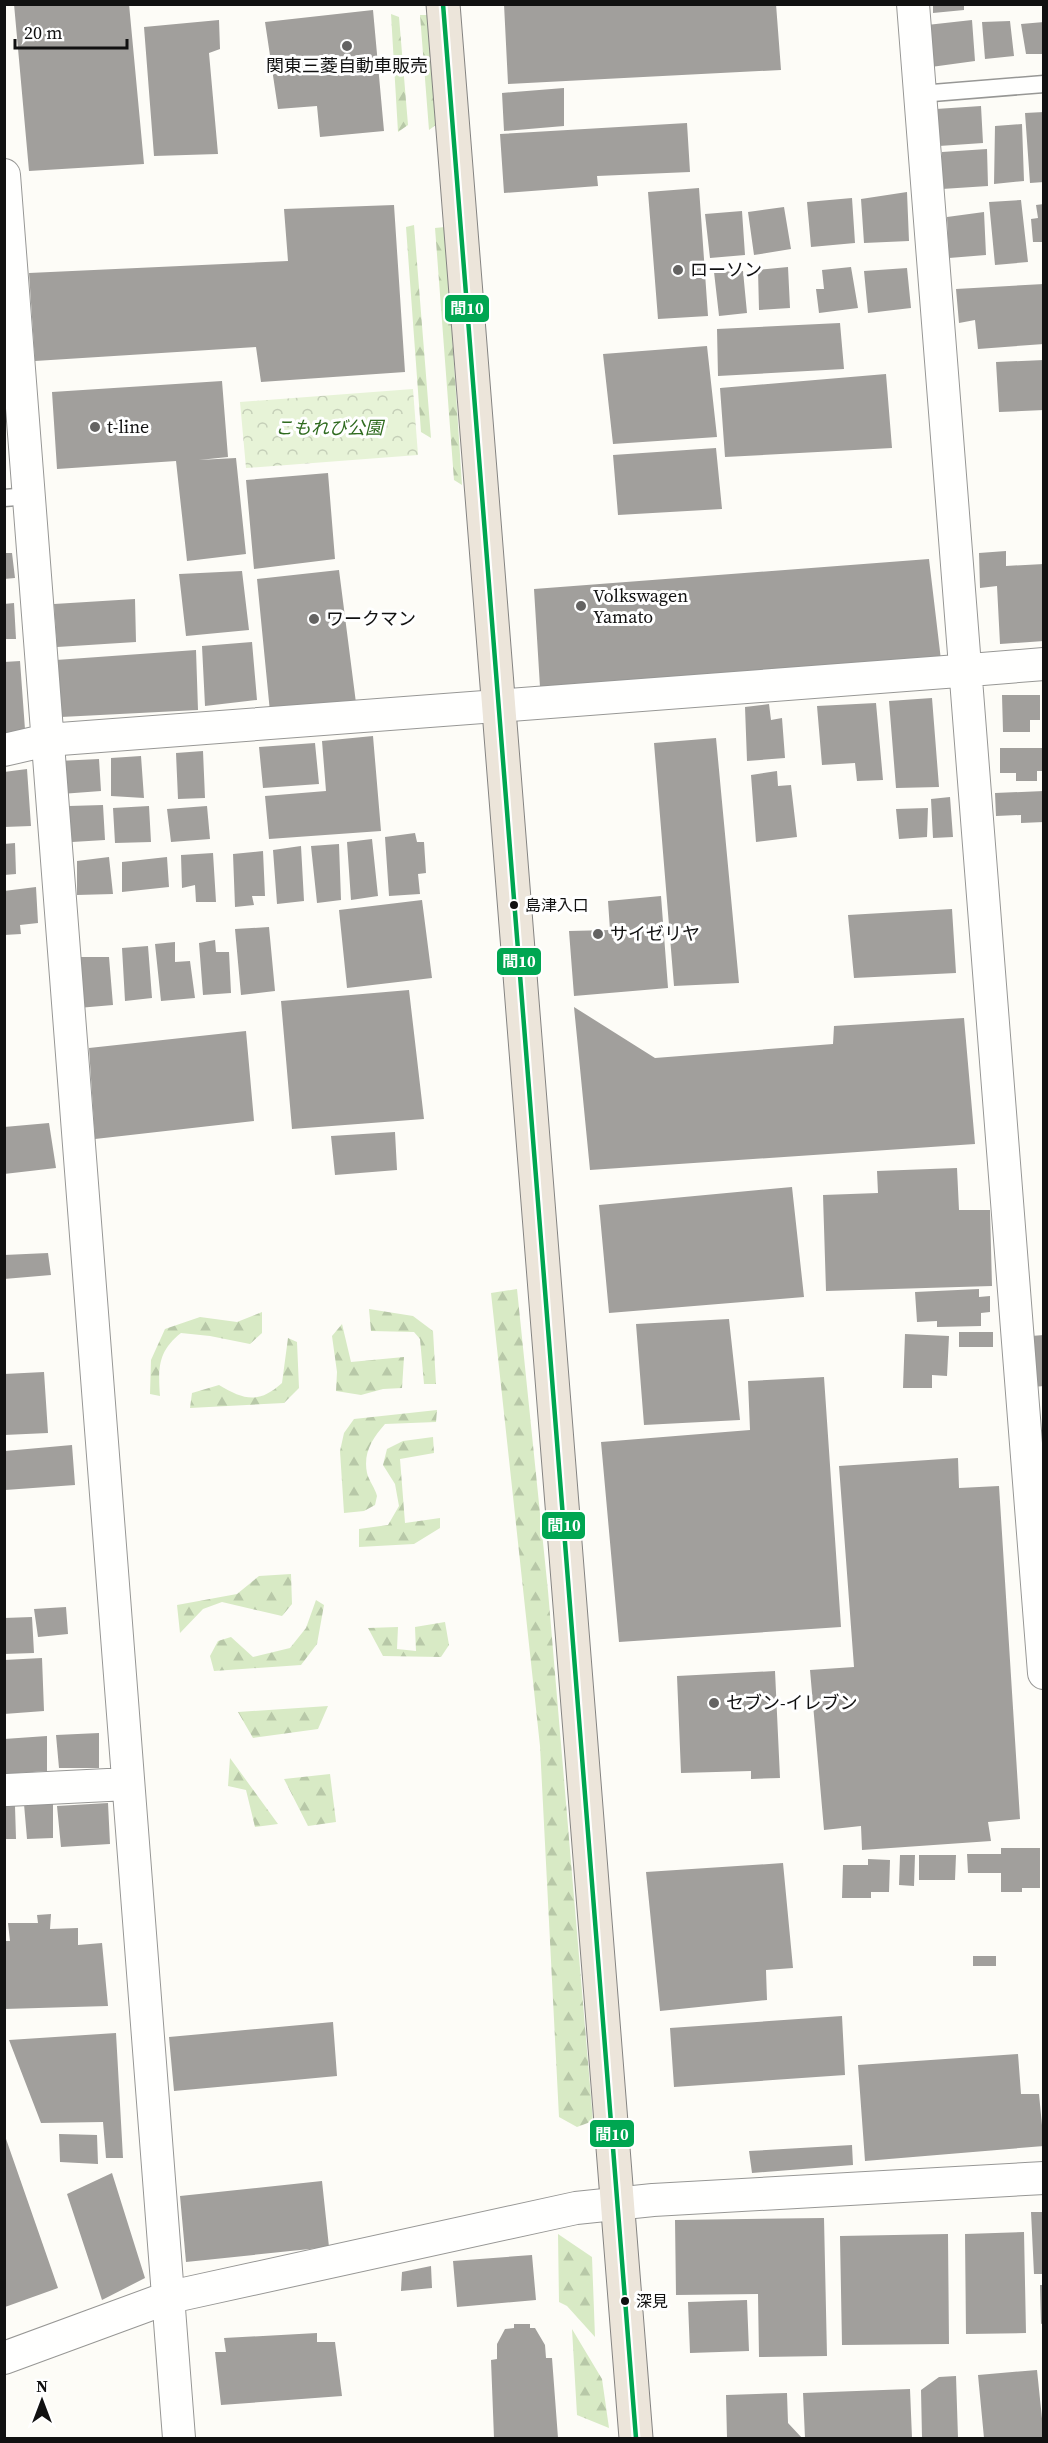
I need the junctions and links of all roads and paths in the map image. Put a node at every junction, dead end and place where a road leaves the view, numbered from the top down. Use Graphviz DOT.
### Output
graph roads {
  1 [pos="443,4"];
  2 [pos="913,4"];
  3 [pos="1044,84"];
  4 [pos="920,94"];
  5 [pos="4,175"];
  6 [pos="6,225"];
  7 [pos="11,356"];
  8 [pos="17,497"];
  9 [pos="1044,664"];
  10 [pos="964,670"];
  11 [pos="498,706"];
  12 [pos="47,740"];
  13 [pos="4,750"];
  14 [pos="1038,1517"];
  15 [pos="1044,1673"];
  16 [pos="128,1784"];
  17 [pos="7,1790"];
  18 [pos="1044,2178"];
  19 [pos="617,2204"];
  20 [pos="170,2297"];
  21 [pos="4,2358"];
  22 [pos="179,2439"];
  23 [pos="636,2439"];
  1 -- 11 [label="highway"];
  2 -- 4 [label="street"];
  3 -- 4 [label="lane"];
  4 -- 10 [label="street"];
  5 -- 6 [label="street"];
  6 -- 7 [label="street"];
  7 -- 8 [label="street"];
  8 -- 12 [label="street"];
  9 -- 10 [label="street"];
  10 -- 11 [label="street"];
  10 -- 14 [label="street"];
  11 -- 12 [label="street"];
  11 -- 19 [label="highway"];
  12 -- 13 [label="street"];
  12 -- 16 [label="street"];
  14 -- 15 [label="street"];
  16 -- 17 [label="street"];
  16 -- 20 [label="street"];
  18 -- 19 [label="street"];
  19 -- 20 [label="street"];
  19 -- 23 [label="highway"];
  20 -- 21 [label="street"];
  20 -- 22 [label="street"];
}
